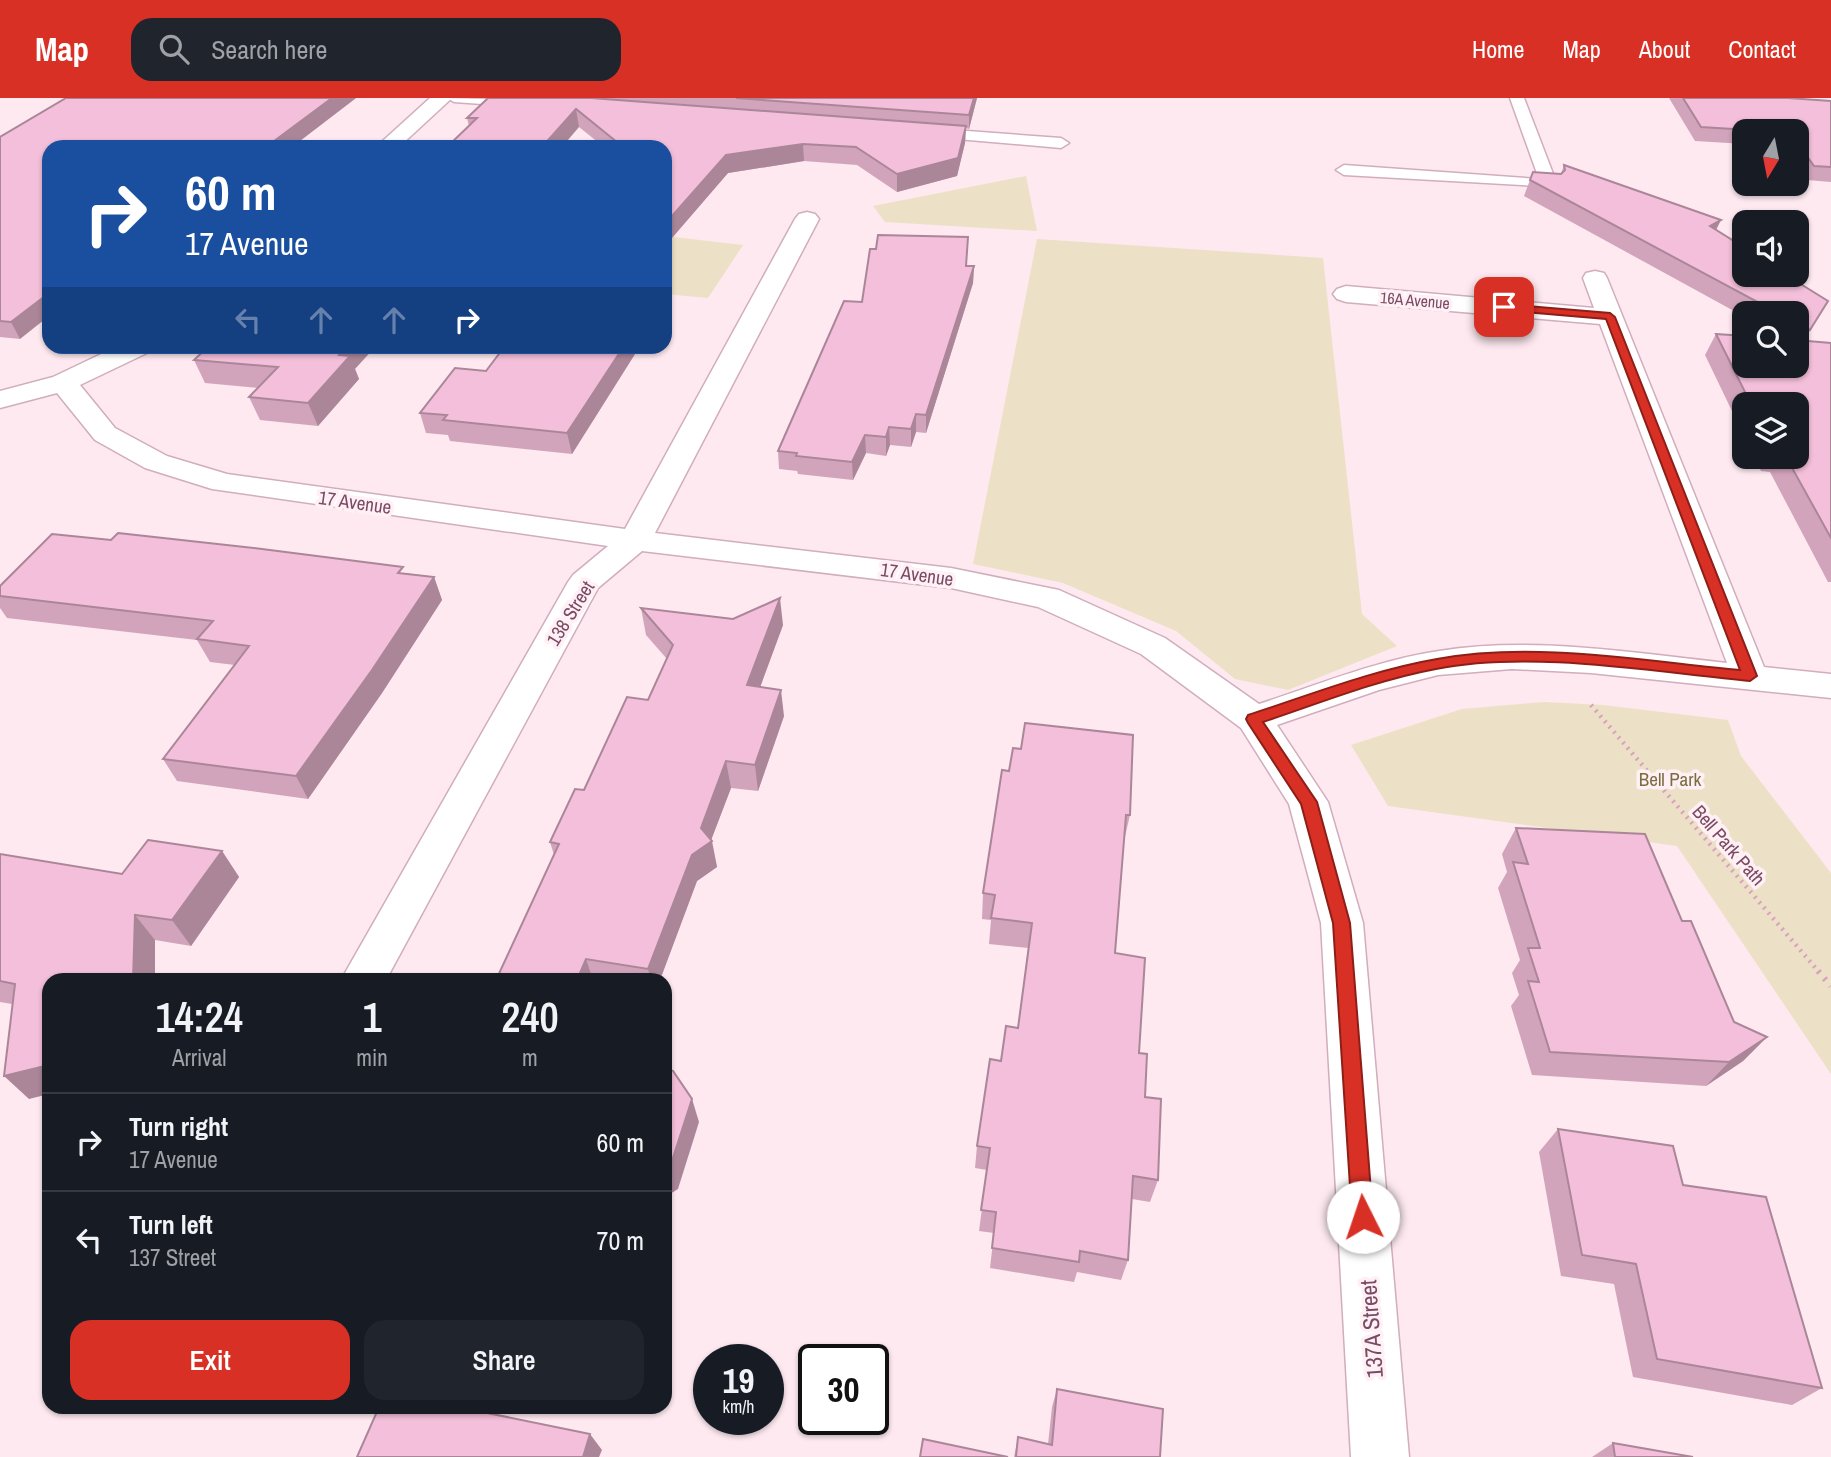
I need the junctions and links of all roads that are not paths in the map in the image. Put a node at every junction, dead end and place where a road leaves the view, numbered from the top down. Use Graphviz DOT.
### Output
graph roads {
  1 [pos="442,98"];
  2 [pos="454,98"];
  3 [pos="1517,98"];
  4 [pos="535,104"];
  5 [pos="909,131"];
  6 [pos="395,140"];
  7 [pos="1061,143"];
  8 [pos="1344,170"];
  9 [pos="807,219"];
  10 [pos="1595,278"];
  11 [pos="1346,294"];
  12 [pos="1610,317"];
  13 [pos="124,354"];
  14 [pos="63,383"];
  15 [pos="0,400"];
  16 [pos="635,540"];
  17 [pos="1750,676"];
  18 [pos="1831,686"];
  19 [pos="1254,719"];
  20 [pos="367,973"];
  21 [pos="1380,1457"];
  1 -- 6 [label="street"];
  2 -- 4 [label="lane"];
  3 -- 8 [label="lane"];
  5 -- 7 [label="lane"];
  9 -- 16 [label="street, 138 Street"];
  10 -- 12 [label="street"];
  11 -- 12 [label="street, 16A Avenue"];
  12 -- 17 [label="street"];
  13 -- 14 [label="street"];
  14 -- 15 [label="street"];
  14 -- 16 [label="street, 17 Avenue"];
  16 -- 19 [label="street, 17 Avenue"];
  16 -- 20 [label="street, 138 Street"];
  17 -- 18 [label="street"];
  17 -- 19 [label="street"];
  19 -- 21 [label="street, 137A Street"];
}
